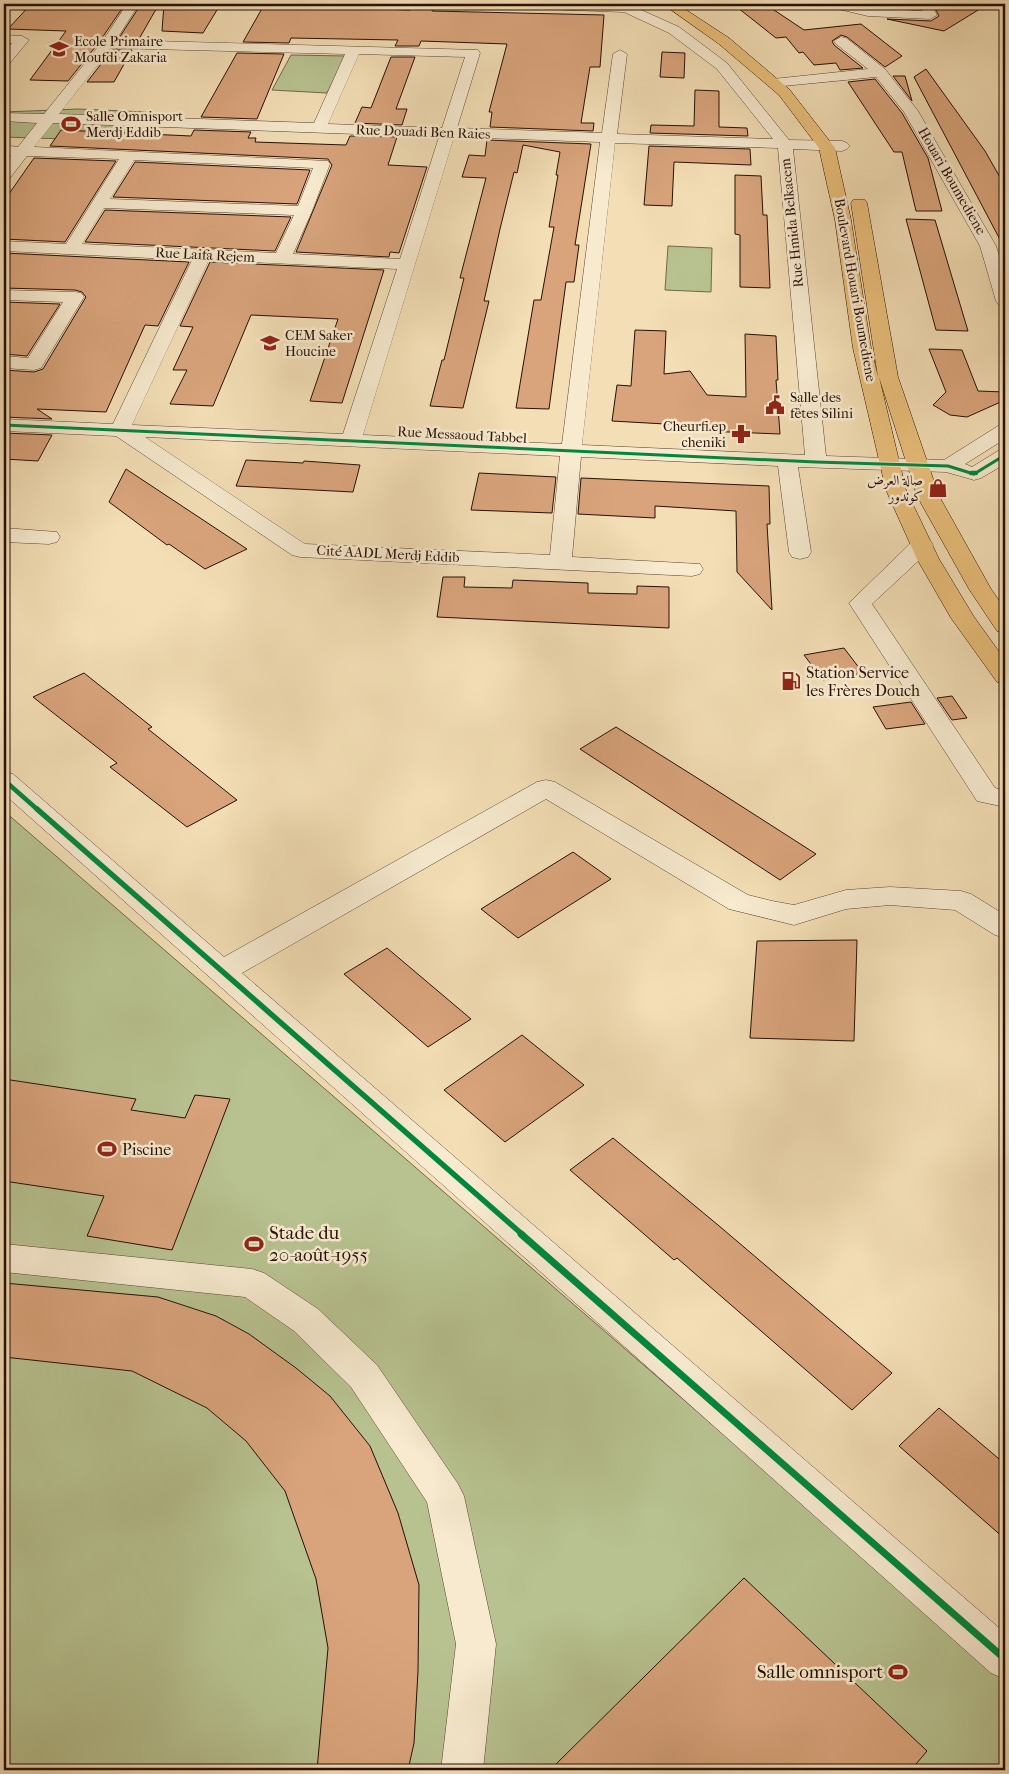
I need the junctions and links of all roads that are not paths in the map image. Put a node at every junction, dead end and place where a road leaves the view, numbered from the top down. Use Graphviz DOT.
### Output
graph roads {
  1 [pos="133,4"];
  2 [pos="517,4"];
  3 [pos="669,4"];
  4 [pos="697,4"];
  5 [pos="835,4"];
  6 [pos="926,4"];
  7 [pos="624,6"];
  8 [pos="4,39"];
  9 [pos="841,41"];
  10 [pos="107,44"];
  11 [pos="354,50"];
  12 [pos="620,54"];
  13 [pos="4,62"];
  14 [pos="880,72"];
  15 [pos="782,82"];
  16 [pos="4,117"];
  17 [pos="48,118"];
  18 [pos="319,128"];
  19 [pos="448,132"];
  20 [pos="608,138"];
  21 [pos="785,144"];
  22 [pos="833,146"];
  23 [pos="4,150"];
  24 [pos="23,151"];
  25 [pos="129,155"];
  26 [pos="848,165"];
  27 [pos="4,175"];
  28 [pos="854,182"];
  29 [pos="100,203"];
  30 [pos="304,211"];
  31 [pos="4,246"];
  32 [pos="71,249"];
  33 [pos="203,255"];
  34 [pos="282,258"];
  35 [pos="407,264"];
  36 [pos="4,295"];
  37 [pos="1005,301"];
  38 [pos="4,362"];
  39 [pos="4,425"];
  40 [pos="120,430"];
  41 [pos="1005,430"];
  42 [pos="351,441"];
  43 [pos="571,451"];
  44 [pos="1005,454"];
  45 [pos="787,460"];
  46 [pos="816,462"];
  47 [pos="890,465"];
  48 [pos="918,466"];
  49 [pos="948,466"];
  50 [pos="4,535"];
  51 [pos="49,537"];
  52 [pos="922,545"];
  53 [pos="800,552"];
  54 [pos="560,563"];
  55 [pos="692,569"];
  56 [pos="1005,626"];
  57 [pos="1005,677"];
  58 [pos="4,780"];
  59 [pos="1005,799"];
  60 [pos="1005,928"];
  61 [pos="222,971"];
  62 [pos="4,1258"];
  63 [pos="1005,1659"];
  64 [pos="462,1770"];
  1 -- 10 [label="street"];
  2 -- 7 [label="street"];
  3 -- 15 [label="highway, Boulevard Houari Boumediene"];
  4 -- 15 [label="highway, Boulevard Houari Boumediene"];
  5 -- 6 [label="street"];
  7 -- 21 [label="street, Rue Hmida Belkacem"];
  8 -- 13 [label="street"];
  9 -- 14 [label="street, Houari Boumediene"];
  10 -- 11 [label="street"];
  10 -- 17 [label="street"];
  11 -- 18 [label="street"];
  11 -- 19 [label="street"];
  12 -- 20 [label="street"];
  14 -- 15 [label="street"];
  14 -- 37 [label="street, Houari Boumediene"];
  15 -- 22 [label="highway, Boulevard Houari Boumediene"];
  16 -- 17 [label="street, Rue Douadi Ben Raies"];
  17 -- 18 [label="street, Rue Douadi Ben Raies"];
  17 -- 24 [label="street"];
  18 -- 19 [label="street, Rue Douadi Ben Raies"];
  19 -- 20 [label="street, Rue Douadi Ben Raies"];
  19 -- 35 [label="street"];
  20 -- 21 [label="street, Rue Douadi Ben Raies"];
  20 -- 43 [label="street"];
  21 -- 22 [label="street, Rue Douadi Ben Raies"];
  21 -- 46 [label="street, Rue Hmida Belkacem"];
  22 -- 26 [label="highway, Boulevard Houari Boumediene"];
  22 -- 47 [label="highway, Boulevard Houari Boumediene"];
  23 -- 24 [label="street"];
  24 -- 25 [label="street"];
  24 -- 27 [label="street"];
  25 -- 29 [label="street"];
  25 -- 30 [label="street"];
  28 -- 48 [label="highway, Boulevard Houari Boumediene"];
  29 -- 30 [label="street"];
  29 -- 32 [label="street"];
  30 -- 34 [label="street"];
  31 -- 32 [label="street, Rue Laifa Rejem"];
  32 -- 33 [label="street, Rue Laifa Rejem"];
  33 -- 34 [label="street, Rue Laifa Rejem"];
  33 -- 40 [label="street"];
  34 -- 35 [label="street, Rue Laifa Rejem"];
  35 -- 42 [label="street"];
  36 -- 38 [label="street"];
  39 -- 40 [label="street, Rue Messaoud Tabbel"];
  40 -- 42 [label="street, Rue Messaoud Tabbel"];
  40 -- 54 [label="street, Cité AADL Merdj Eddib"];
  41 -- 49 [label="street"];
  42 -- 43 [label="street, Rue Messaoud Tabbel"];
  43 -- 45 [label="street, Rue Messaoud Tabbel"];
  43 -- 54 [label="street"];
  44 -- 49 [label="street"];
  45 -- 46 [label="street, Rue Messaoud Tabbel"];
  45 -- 53 [label="street"];
  46 -- 47 [label="street, Rue Messaoud Tabbel"];
  47 -- 48 [label="street, Rue Messaoud Tabbel"];
  47 -- 52 [label="highway, Boulevard Houari Boumediene"];
  48 -- 49 [label="street"];
  48 -- 56 [label="highway, Boulevard Houari Boumediene"];
  50 -- 51 [label="street"];
  52 -- 57 [label="highway, Boulevard Houari Boumediene"];
  52 -- 59 [label="street"];
  54 -- 55 [label="street, Cité AADL Merdj Eddib"];
  58 -- 61 [label="street"];
  60 -- 61 [label="street"];
  61 -- 63 [label="street"];
  62 -- 64 [label="street"];
}
